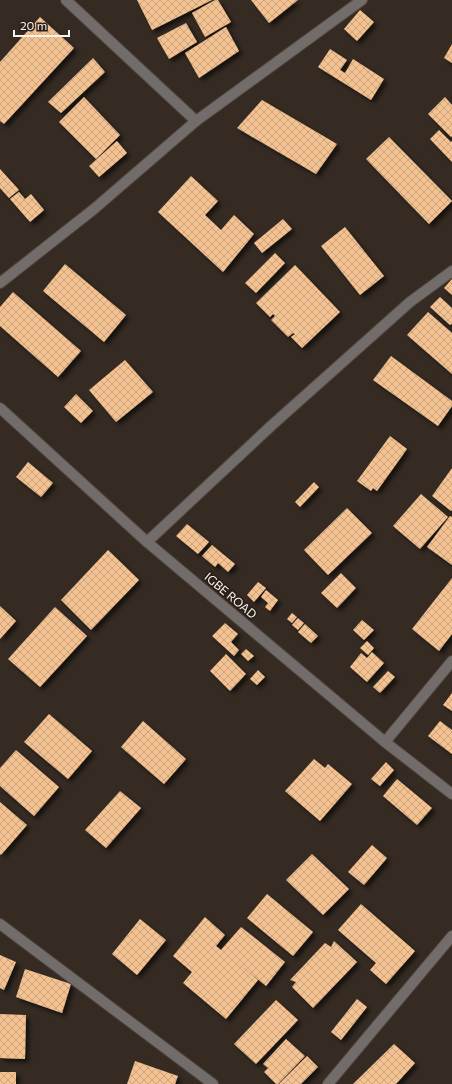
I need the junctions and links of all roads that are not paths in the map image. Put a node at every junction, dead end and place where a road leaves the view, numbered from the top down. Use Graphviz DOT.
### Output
graph roads {
  1 [pos="66,0"];
  2 [pos="362,0"];
  3 [pos="196,121"];
  4 [pos="452,271"];
  5 [pos="0,282"];
  6 [pos="0,408"];
  7 [pos="147,542"];
  8 [pos="452,660"];
  9 [pos="385,742"];
  10 [pos="452,794"];
  11 [pos="0,924"];
  12 [pos="452,936"];
  13 [pos="213,1084"];
  14 [pos="328,1084"];
  1 -- 3 [label="street"];
  2 -- 3 [label="street"];
  3 -- 5 [label="street"];
  4 -- 7 [label="street"];
  6 -- 7 [label="street, IGBE ROAD"];
  7 -- 9 [label="street, IGBE ROAD"];
  8 -- 9 [label="street"];
  9 -- 10 [label="street, IGBE ROAD"];
  11 -- 13 [label="street"];
  12 -- 14 [label="street"];
}
